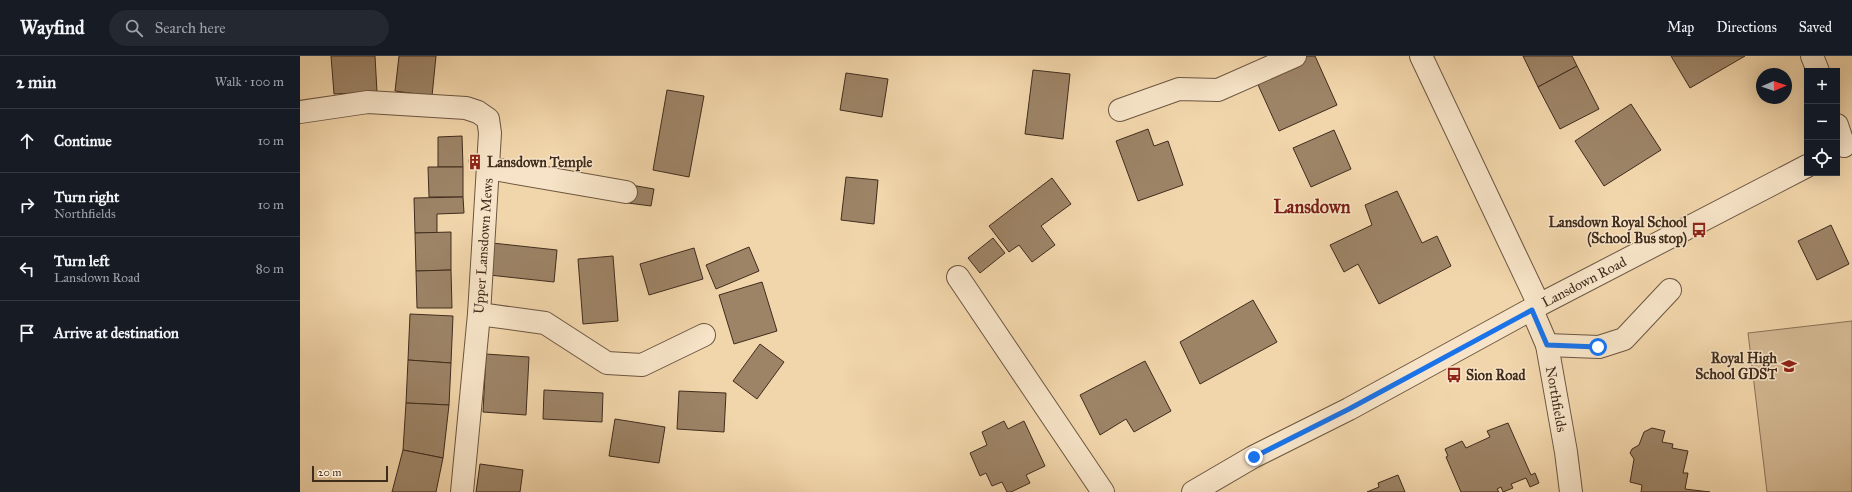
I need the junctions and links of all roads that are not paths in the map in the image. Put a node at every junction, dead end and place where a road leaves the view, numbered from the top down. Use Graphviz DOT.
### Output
graph roads {
  1 [pos="1295,56"];
  2 [pos="1421,56"];
  3 [pos="1812,56"];
  4 [pos="1817,68"];
  5 [pos="1120,110"];
  6 [pos="300,112"];
  7 [pos="1840,134"];
  8 [pos="1844,146"];
  9 [pos="488,168"];
  10 [pos="1804,168"];
  11 [pos="626,192"];
  12 [pos="958,277"];
  13 [pos="1670,290"];
  14 [pos="1536,308"];
  15 [pos="479,314"];
  16 [pos="704,335"];
  17 [pos="1547,345"];
  18 [pos="462,492"];
  19 [pos="1103,492"];
  20 [pos="1193,492"];
  21 [pos="1571,492"];
  1 -- 5 [label="street"];
  2 -- 14 [label="street"];
  3 -- 4 [label="street"];
  6 -- 9 [label="street, Upper Lansdown Mews"];
  7 -- 8 [label="street"];
  9 -- 11 [label="street"];
  9 -- 15 [label="street, Upper Lansdown Mews"];
  10 -- 14 [label="street, Lansdown Road"];
  12 -- 19 [label="street"];
  13 -- 17 [label="street"];
  14 -- 17 [label="street, Northfields"];
  14 -- 20 [label="street, Lansdown Road"];
  15 -- 16 [label="street"];
  15 -- 18 [label="street, Upper Lansdown Mews"];
  17 -- 21 [label="street, Northfields"];
}
